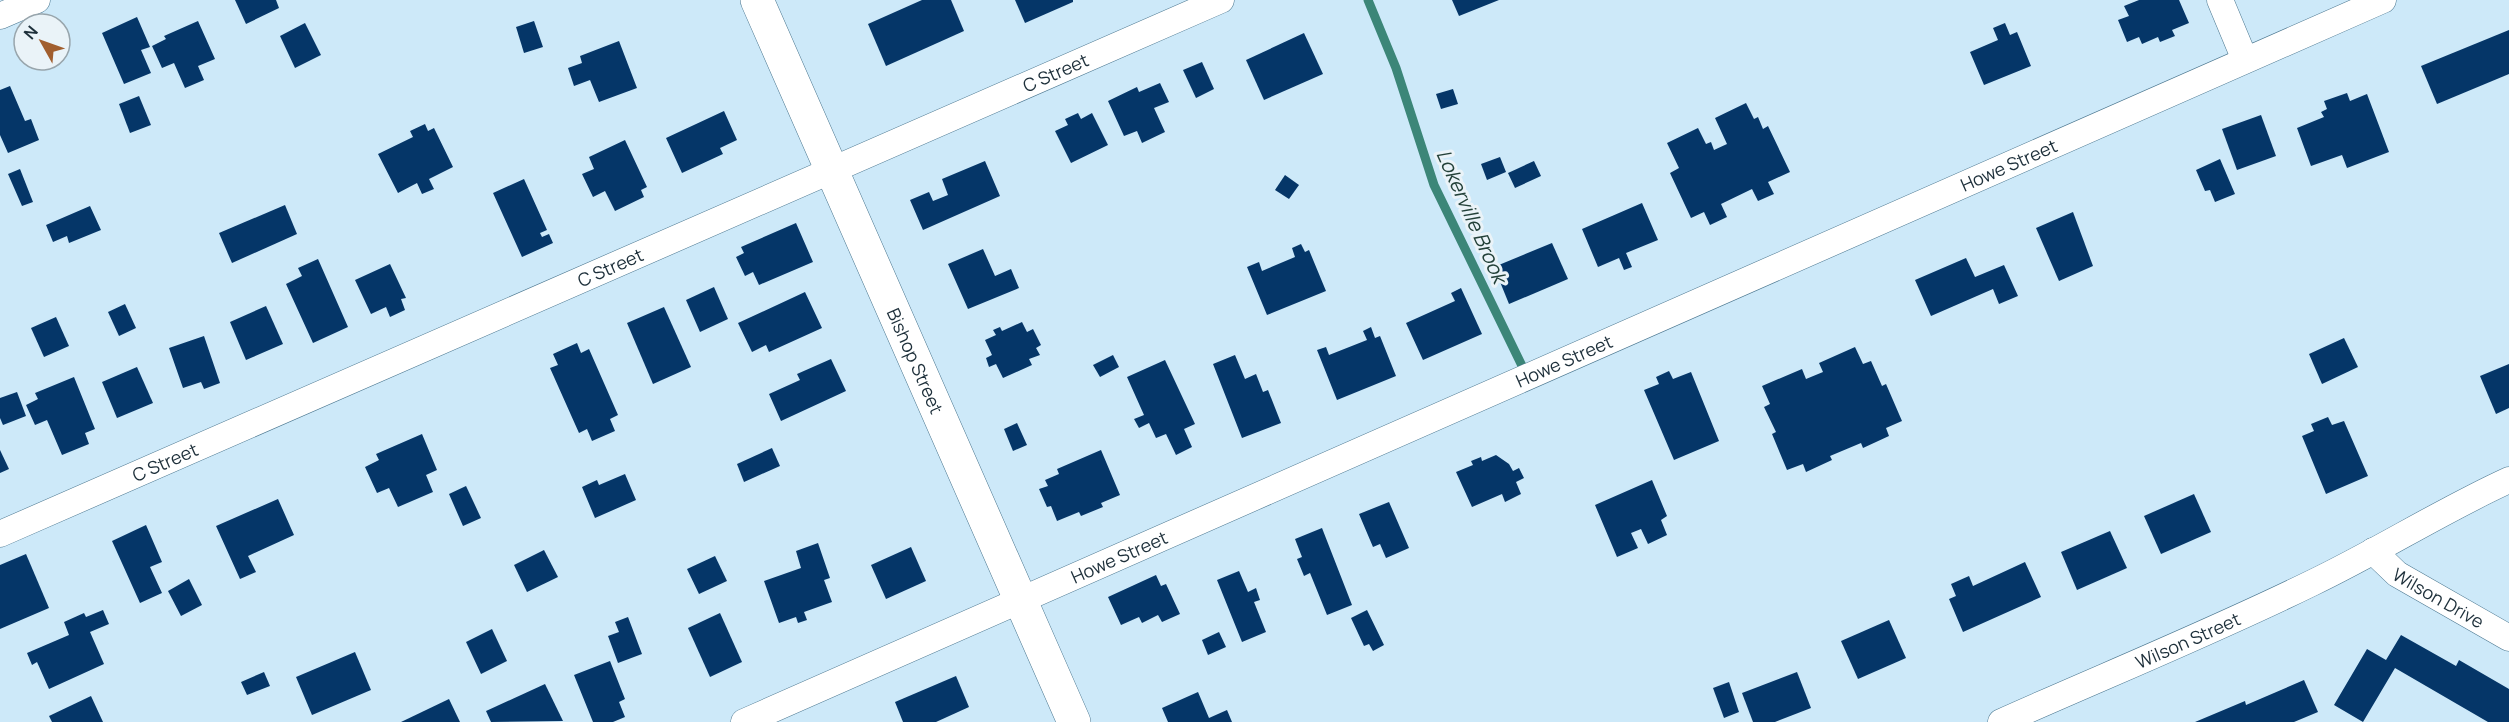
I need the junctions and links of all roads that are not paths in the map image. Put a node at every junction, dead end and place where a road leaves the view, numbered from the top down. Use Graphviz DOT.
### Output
graph roads {
  1 [pos="38,0"];
  2 [pos="757,0"];
  3 [pos="1221,0"];
  4 [pos="2220,0"];
  5 [pos="2383,0"];
  6 [pos="0,16"];
  7 [pos="2245,60"];
  8 [pos="831,169"];
  9 [pos="2509,480"];
  10 [pos="0,534"];
  11 [pos="2373,551"];
  12 [pos="1021,600"];
  13 [pos="2509,638"];
  14 [pos="744,722"];
  15 [pos="1074,722"];
  16 [pos="2001,722"];
  1 -- 6 [label="street"];
  2 -- 8 [label="street, Bishop Street"];
  3 -- 8 [label="street, C Street"];
  4 -- 7 [label="street"];
  5 -- 7 [label="street, Howe Street"];
  7 -- 12 [label="street, Howe Street"];
  8 -- 10 [label="street, C Street"];
  8 -- 12 [label="street, Bishop Street"];
  9 -- 11 [label="street, Wilson Street"];
  11 -- 13 [label="street, Wilson Drive"];
  11 -- 16 [label="street, Wilson Street"];
  12 -- 14 [label="street, Howe Street"];
  12 -- 15 [label="street, Bishop Street"];
}
